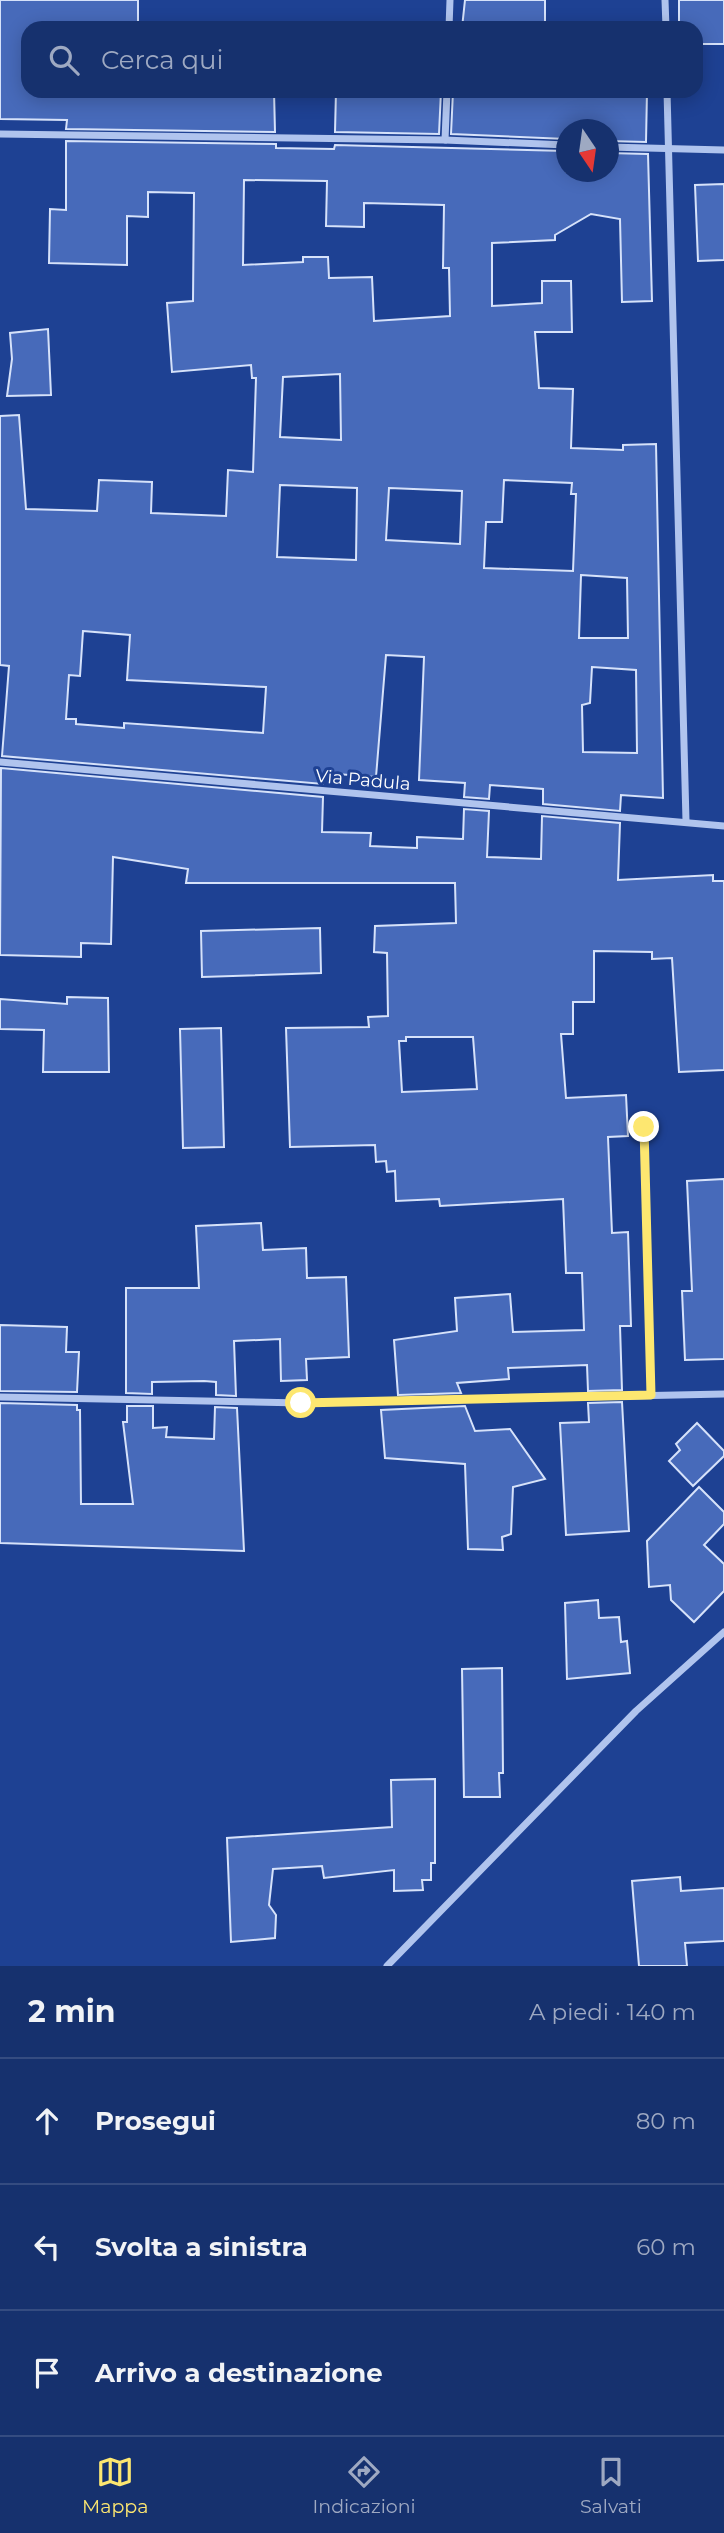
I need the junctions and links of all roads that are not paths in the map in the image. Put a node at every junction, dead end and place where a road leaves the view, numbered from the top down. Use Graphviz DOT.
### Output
graph roads {
  1 [pos="450,0"];
  2 [pos="665,0"];
  3 [pos="449,21"];
  4 [pos="666,21"];
  5 [pos="447,98"];
  6 [pos="667,98"];
  7 [pos="0,134"];
  8 [pos="445,140"];
  9 [pos="556,145"];
  10 [pos="619,148"];
  11 [pos="668,150"];
  12 [pos="724,150"];
  13 [pos="0,762"];
  14 [pos="686,821"];
  15 [pos="724,826"];
  16 [pos="644,1127"];
  17 [pos="724,1394"];
  18 [pos="651,1395"];
  19 [pos="0,1398"];
  20 [pos="724,1632"];
  21 [pos="387,1966"];
  1 -- 3 [label="street"];
  2 -- 4 [label="street"];
  5 -- 8 [label="street"];
  6 -- 11 [label="street"];
  7 -- 8 [label="street"];
  8 -- 9 [label="street"];
  10 -- 11 [label="street"];
  11 -- 12 [label="street"];
  11 -- 14 [label="street"];
  13 -- 14 [label="street, Via Padula"];
  14 -- 15 [label="street, Via Padula"];
  16 -- 18 [label="lane"];
  17 -- 18 [label="street"];
  18 -- 19 [label="street"];
  20 -- 21 [label="street"];
}
